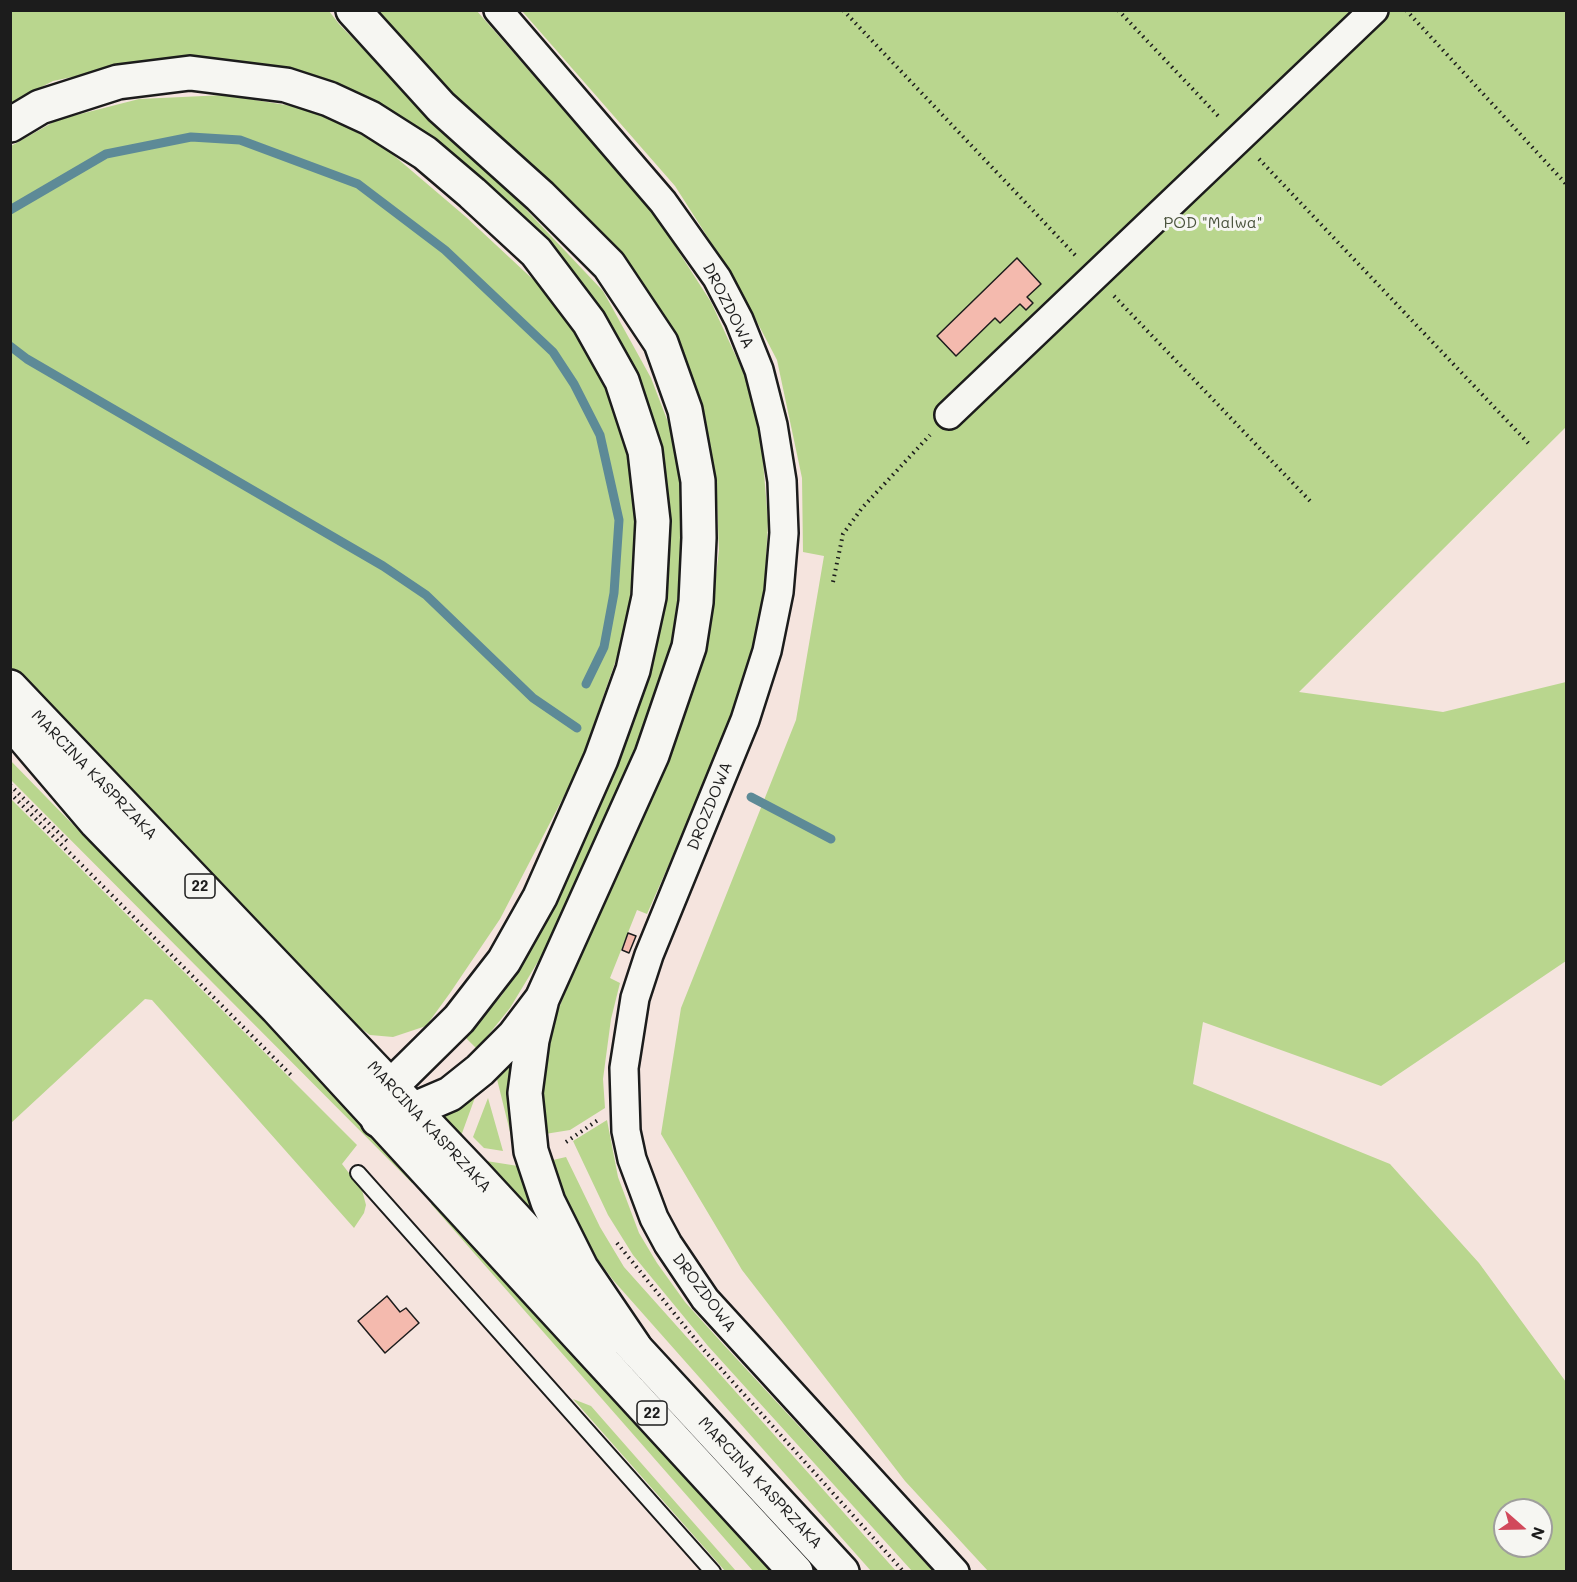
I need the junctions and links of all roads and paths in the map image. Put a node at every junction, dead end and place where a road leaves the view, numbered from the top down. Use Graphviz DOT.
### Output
graph roads {
  1 [pos="353,10"];
  2 [pos="498,10"];
  3 [pos="1118,10"];
  4 [pos="1374,10"];
  5 [pos="1406,10"];
  6 [pos="10,125"];
  7 [pos="1239,138"];
  8 [pos="1566,184"];
  9 [pos="949,415"];
  10 [pos="1530,445"];
  11 [pos="833,582"];
  12 [pos="10,687"];
  13 [pos="10,721"];
  14 [pos="10,793"];
  15 [pos="542,999"];
  16 [pos="299,1083"];
  17 [pos="390,1085"];
  18 [pos="414,1111"];
  19 [pos="378,1120"];
  20 [pos="358,1173"];
  21 [pos="617,1243"];
  22 [pos="634,1346"];
  23 [pos="713,1572"];
  24 [pos="796,1572"];
  25 [pos="842,1572"];
  26 [pos="904,1572"];
  27 [pos="956,1572"];
  1 -- 15 [label="main road"];
  2 -- 27 [label="street, DROZDOWA"];
  3 -- 7 [label="path"];
  4 -- 7 [label="street"];
  5 -- 8 [label="path"];
  6 -- 17 [label="main road"];
  7 -- 9 [label="street"];
  7 -- 10 [label="path"];
  9 -- 11 [label="path"];
  12 -- 17 [label="main road, MARCINA KASPRZAKA / 22"];
  13 -- 19 [label="main road, MARCINA KASPRZAKA / 22"];
  14 -- 16 [label="path"];
  15 -- 18 [label="main road"];
  15 -- 22 [label="main road"];
  17 -- 18 [label="main road, MARCINA KASPRZAKA / 22"];
  17 -- 19 [label="main road"];
  18 -- 19 [label="main road"];
  18 -- 22 [label="main road, MARCINA KASPRZAKA / 22"];
  19 -- 24 [label="main road, MARCINA KASPRZAKA / 22"];
  20 -- 23 [label="lane"];
  21 -- 26 [label="path"];
  22 -- 25 [label="main road, MARCINA KASPRZAKA / 22"];
}
